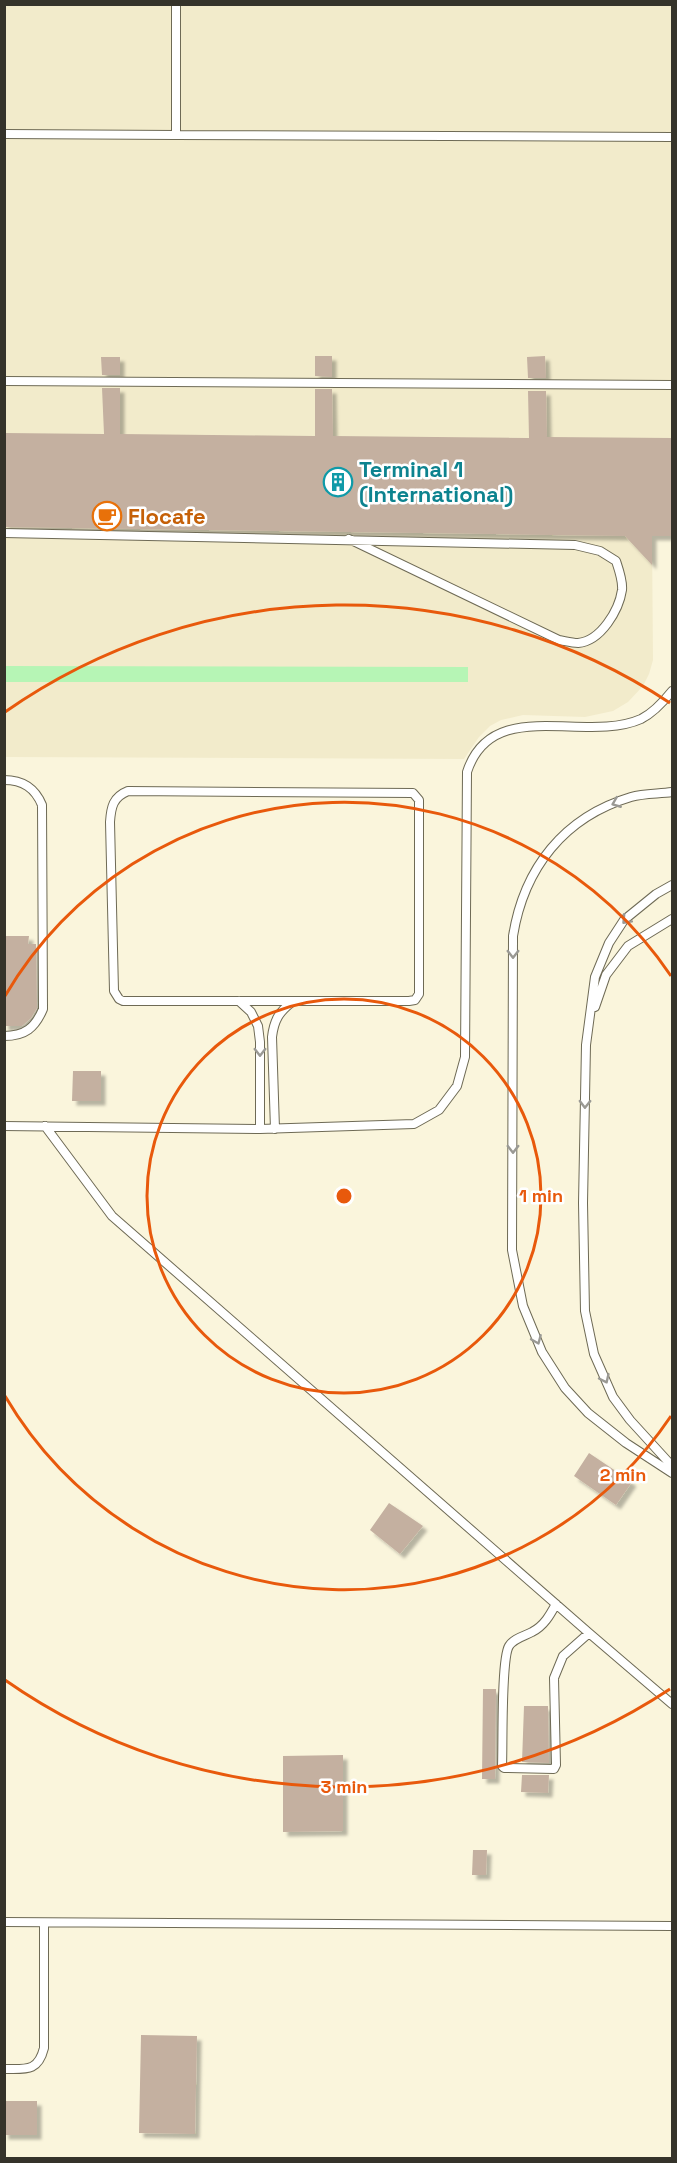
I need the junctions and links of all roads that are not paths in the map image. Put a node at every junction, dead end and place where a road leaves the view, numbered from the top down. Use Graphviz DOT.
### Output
graph roads {
  1 [pos="176,4"];
  2 [pos="4,134"];
  3 [pos="176,135"];
  4 [pos="672,137"];
  5 [pos="4,381"];
  6 [pos="672,385"];
  7 [pos="4,533"];
  8 [pos="349,539"];
  9 [pos="672,691"];
  10 [pos="4,780"];
  11 [pos="672,792"];
  12 [pos="672,885"];
  13 [pos="672,918"];
  14 [pos="238,1001"];
  15 [pos="292,1002"];
  16 [pos="4,1036"];
  17 [pos="586,1045"];
  18 [pos="4,1126"];
  19 [pos="45,1126"];
  20 [pos="260,1129"];
  21 [pos="275,1129"];
  22 [pos="672,1466"];
  23 [pos="672,1473"];
  24 [pos="556,1604"];
  25 [pos="589,1633"];
  26 [pos="672,1704"];
  27 [pos="4,1922"];
  28 [pos="44,1923"];
  29 [pos="672,1926"];
  30 [pos="4,2069"];
  1 -- 3 [label="lane"];
  2 -- 3 [label="lane"];
  3 -- 4 [label="lane"];
  5 -- 6 [label="lane"];
  7 -- 8 [label="lane"];
  8 -- 8 [label="lane"];
  9 -- 21 [label="lane"];
  10 -- 16 [label="lane"];
  11 -- 23 [label="lane, one-way"];
  12 -- 17 [label="lane, one-way"];
  13 -- 17 [label="lane"];
  14 -- 15 [label="lane"];
  14 -- 15 [label="lane"];
  14 -- 20 [label="lane, one-way"];
  15 -- 21 [label="lane"];
  17 -- 22 [label="lane, one-way"];
  18 -- 19 [label="lane"];
  19 -- 20 [label="lane"];
  19 -- 24 [label="lane"];
  20 -- 21 [label="lane"];
  24 -- 25 [label="lane"];
  24 -- 25 [label="lane"];
  25 -- 26 [label="lane"];
  27 -- 28 [label="lane"];
  28 -- 29 [label="lane"];
  28 -- 30 [label="lane"];
}
